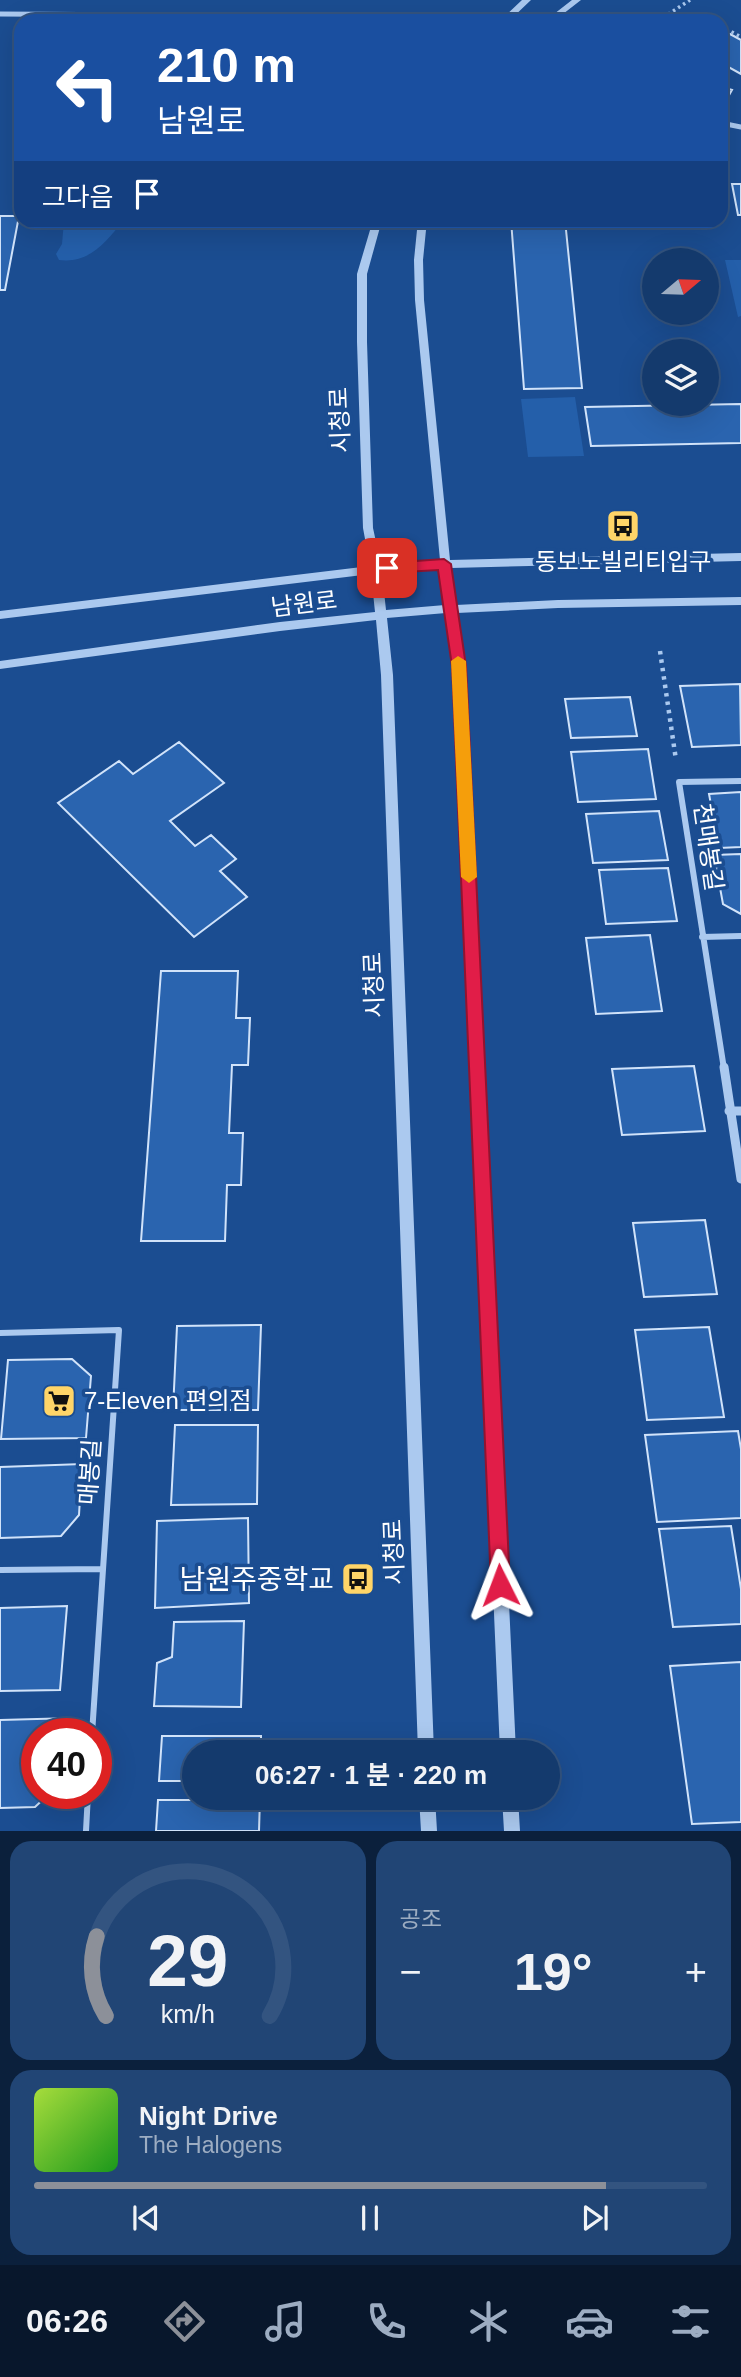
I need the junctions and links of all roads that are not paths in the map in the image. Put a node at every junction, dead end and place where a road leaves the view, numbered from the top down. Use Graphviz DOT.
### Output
graph roads {
  1 [pos="527,0"];
  2 [pos="577,0"];
  3 [pos="14,14"];
  4 [pos="146,14"];
  5 [pos="512,14"];
  6 [pos="558,14"];
  7 [pos="376,228"];
  8 [pos="422,228"];
  9 [pos="741,557"];
  10 [pos="444,564"];
  11 [pos="376,569"];
  12 [pos="741,601"];
  13 [pos="450,609"];
  14 [pos="0,615"];
  15 [pos="379,616"];
  16 [pos="0,665"];
  17 [pos="741,781"];
  18 [pos="741,936"];
  19 [pos="702,937"];
  20 [pos="729,1111"];
  21 [pos="741,1111"];
  22 [pos="741,1179"];
  23 [pos="0,1333"];
  24 [pos="103,1569"];
  25 [pos="0,1570"];
  26 [pos="93,1718"];
  27 [pos="426,1740"];
  28 [pos="507,1740"];
  29 [pos="87,1809"];
  30 [pos="428,1810"];
  31 [pos="511,1810"];
  32 [pos="86,1831"];
  33 [pos="429,1831"];
  34 [pos="512,1831"];
  1 -- 5 [label="street"];
  2 -- 6 [label="street"];
  3 -- 4 [label="street"];
  7 -- 11 [label="street, 시청로"];
  8 -- 10 [label="street"];
  9 -- 10 [label="street, 남원로"];
  10 -- 11 [label="street, 남원로"];
  10 -- 13 [label="street"];
  11 -- 14 [label="street, 남원로"];
  11 -- 15 [label="street, 시청로"];
  12 -- 13 [label="street, 남원로"];
  13 -- 15 [label="street, 남원로"];
  13 -- 28 [label="street"];
  15 -- 16 [label="street, 남원로"];
  15 -- 27 [label="street, 시청로"];
  17 -- 19 [label="street, 천매봉길"];
  18 -- 19 [label="street"];
  19 -- 20 [label="street, 천매봉길"];
  20 -- 21 [label="street"];
  20 -- 22 [label="street, 천매봉길"];
  23 -- 24 [label="lane, 매봉길"];
  24 -- 25 [label="lane"];
  24 -- 26 [label="lane, 매봉길"];
  29 -- 32 [label="lane"];
  30 -- 33 [label="street"];
  31 -- 34 [label="street"];
}
